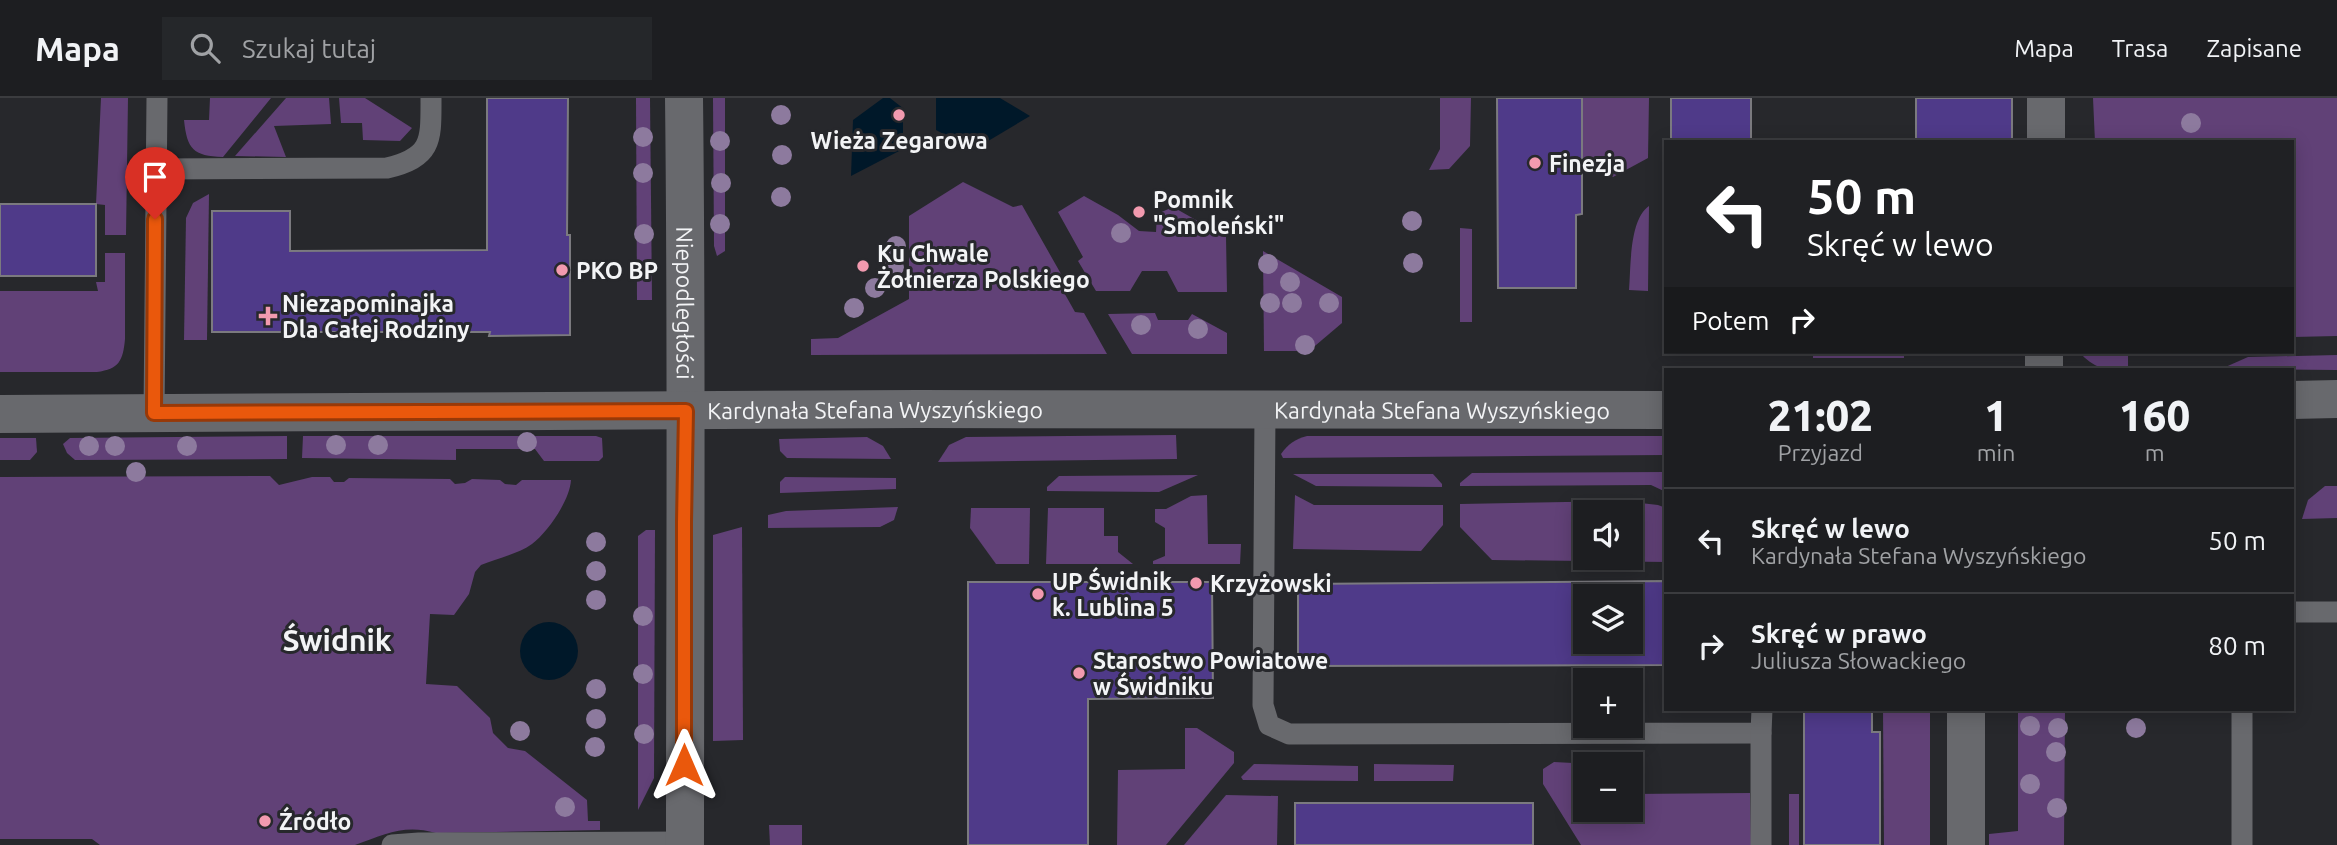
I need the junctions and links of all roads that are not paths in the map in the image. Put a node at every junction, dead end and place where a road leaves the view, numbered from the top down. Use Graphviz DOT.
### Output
graph roads {
  1 [pos="157,98"];
  2 [pos="431,98"];
  3 [pos="684,98"];
  4 [pos="2046,98"];
  5 [pos="2046,140"];
  6 [pos="156,169"];
  7 [pos="2337,399"];
  8 [pos="2294,400"];
  9 [pos="1265,410"];
  10 [pos="1664,410"];
  11 [pos="686,411"];
  12 [pos="154,413"];
  13 [pos="0,414"];
  14 [pos="2294,612"];
  15 [pos="2337,612"];
  16 [pos="1762,711"];
  17 [pos="1966,711"];
  18 [pos="2242,711"];
  19 [pos="1761,733"];
  20 [pos="685,844"];
  21 [pos="392,845"];
  22 [pos="1761,845"];
  23 [pos="1966,845"];
  24 [pos="2242,845"];
  1 -- 6 [label="lane"];
  2 -- 6 [label="lane"];
  3 -- 11 [label="street, Niepodległości"];
  4 -- 5 [label="street"];
  6 -- 12 [label="lane"];
  7 -- 8 [label="street"];
  9 -- 10 [label="street, Kardynała Stefana Wyszyńskiego"];
  9 -- 11 [label="street, Kardynała Stefana Wyszyńskiego"];
  9 -- 19 [label="lane"];
  11 -- 12 [label="street, Kardynała Stefana Wyszyńskiego"];
  11 -- 20 [label="street, Niepodległości"];
  12 -- 13 [label="street, Kardynała Stefana Wyszyńskiego"];
  14 -- 15 [label="lane"];
  16 -- 19 [label="lane"];
  17 -- 23 [label="street"];
  18 -- 24 [label="lane"];
  19 -- 22 [label="lane"];
  20 -- 21 [label="lane"];
}
